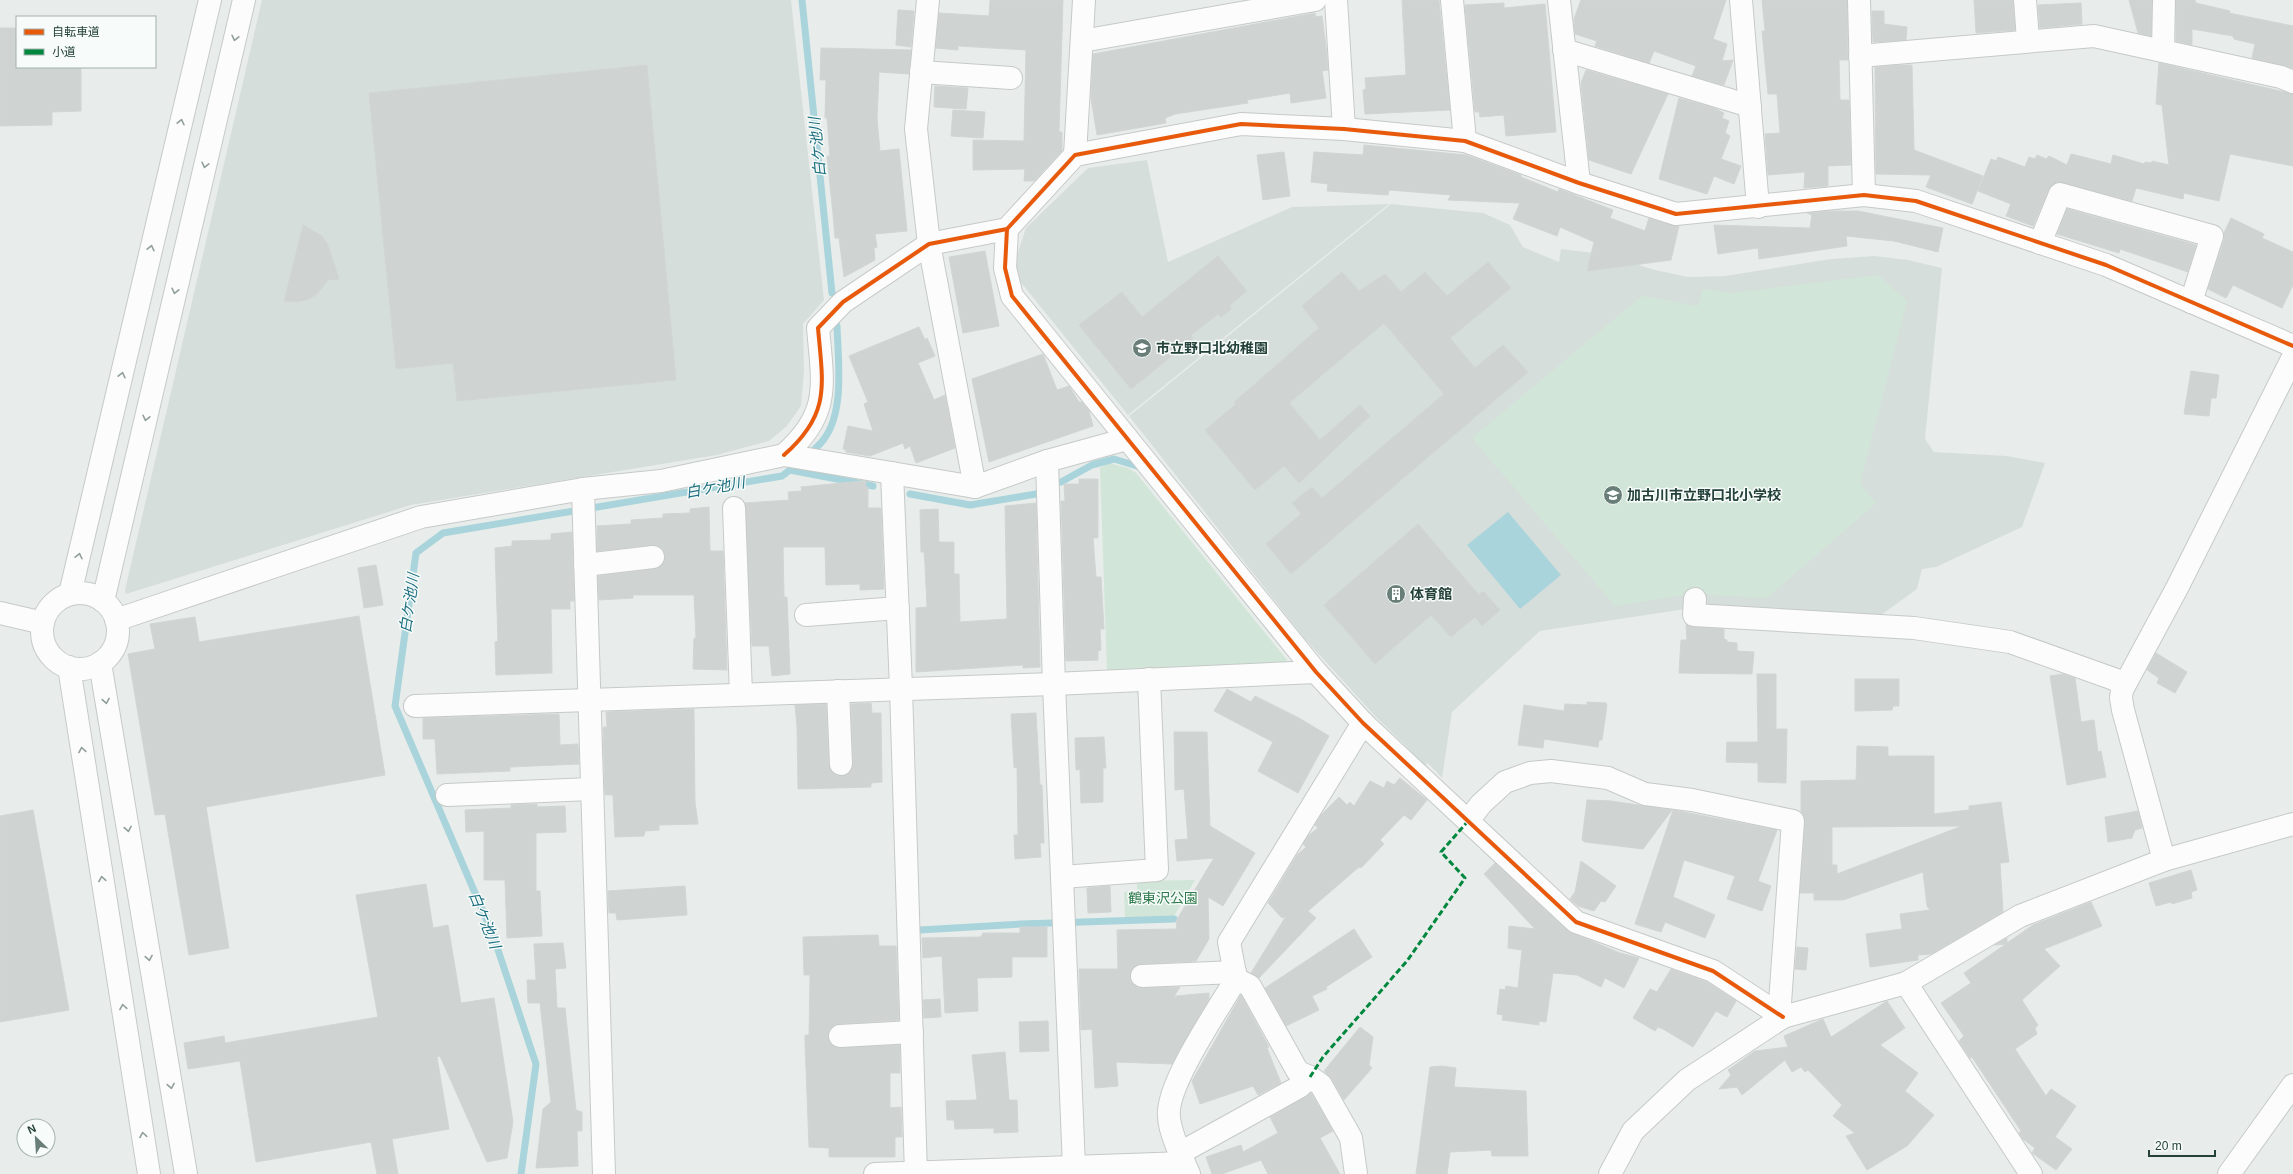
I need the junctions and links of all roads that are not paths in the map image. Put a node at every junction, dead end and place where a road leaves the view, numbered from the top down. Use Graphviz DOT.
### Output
graph roads {
  1 [pos="210,0"];
  2 [pos="244,0"];
  3 [pos="928,0"];
  4 [pos="1084,0"];
  5 [pos="1315,0"];
  6 [pos="1336,0"];
  7 [pos="1452,0"];
  8 [pos="1559,0"];
  9 [pos="1741,0"];
  10 [pos="1859,0"];
  11 [pos="2025,0"];
  12 [pos="2164,0"];
  13 [pos="2028,40"];
  14 [pos="1082,41"];
  15 [pos="1564,50"];
  16 [pos="2163,51"];
  17 [pos="1860,56"];
  18 [pos="921,72"];
  19 [pos="1011,78"];
  20 [pos="2293,82"];
  21 [pos="1750,106"];
  22 [pos="1344,129"];
  23 [pos="1464,141"];
  24 [pos="1075,155"];
  25 [pos="1579,182"];
  26 [pos="1864,195"];
  27 [pos="1758,207"];
  28 [pos="1007,229"];
  29 [pos="2040,243"];
  30 [pos="929,244"];
  31 [pos="2191,302"];
  32 [pos="2293,346"];
  33 [pos="2293,357"];
  34 [pos="1127,439"];
  35 [pos="784,455"];
  36 [pos="1047,461"];
  37 [pos="892,473"];
  38 [pos="975,487"];
  39 [pos="583,489"];
  40 [pos="734,508"];
  41 [pos="653,558"];
  42 [pos="585,565"];
  43 [pos="70,594"];
  44 [pos="1695,599"];
  45 [pos="103,600"];
  46 [pos="898,608"];
  47 [pos="0,613"];
  48 [pos="806,614"];
  49 [pos="116,620"];
  50 [pos="43,623"];
  51 [pos="100,663"];
  52 [pos="69,667"];
  53 [pos="1316,672"];
  54 [pos="1149,679"];
  55 [pos="2125,683"];
  56 [pos="1054,684"];
  57 [pos="901,688"];
  58 [pos="838,691"];
  59 [pos="741,694"];
  60 [pos="588,700"];
  61 [pos="414,706"];
  62 [pos="1363,723"];
  63 [pos="841,764"];
  64 [pos="591,789"];
  65 [pos="447,795"];
  66 [pos="1468,821"];
  67 [pos="2293,824"];
  68 [pos="2164,860"];
  69 [pos="1062,877"];
  70 [pos="1235,975"];
  71 [pos="1142,976"];
  72 [pos="1906,983"];
  73 [pos="1783,1017"];
  74 [pos="912,1032"];
  75 [pos="840,1036"];
  76 [pos="1310,1077"];
  77 [pos="2293,1085"];
  78 [pos="1185,1164"];
  79 [pos="1074,1167"];
  80 [pos="149,1174"];
  81 [pos="186,1174"];
  82 [pos="604,1174"];
  83 [pos="875,1174"];
  84 [pos="916,1174"];
  85 [pos="1356,1174"];
  86 [pos="1610,1174"];
  87 [pos="2031,1174"];
  88 [pos="2228,1174"];
  43 -- 1 [label="street, one-way"];
  2 -- 45 [label="street, one-way"];
  3 -- 18 [label="street"];
  4 -- 14 [label="street"];
  5 -- 14 [label="street"];
  6 -- 22 [label="street"];
  7 -- 23 [label="street"];
  8 -- 15 [label="street"];
  9 -- 21 [label="street"];
  10 -- 17 [label="street"];
  11 -- 13 [label="street"];
  12 -- 16 [label="street"];
  13 -- 16 [label="street"];
  13 -- 17 [label="street"];
  14 -- 24 [label="street"];
  15 -- 21 [label="street"];
  15 -- 25 [label="street"];
  16 -- 20 [label="street"];
  17 -- 26 [label="street"];
  18 -- 19 [label="street"];
  18 -- 30 [label="street"];
  21 -- 27 [label="street"];
  22 -- 23 [label="street"];
  22 -- 24 [label="street"];
  23 -- 25 [label="street"];
  24 -- 28 [label="street"];
  25 -- 27 [label="street"];
  26 -- 27 [label="street"];
  26 -- 29 [label="street"];
  28 -- 30 [label="street"];
  28 -- 34 [label="street"];
  29 -- 31 [label="street"];
  29 -- 31 [label="street"];
  30 -- 35 [label="street"];
  30 -- 38 [label="street"];
  31 -- 32 [label="street"];
  33 -- 55 [label="street"];
  34 -- 36 [label="street"];
  34 -- 53 [label="street"];
  35 -- 37 [label="street"];
  35 -- 39 [label="street"];
  36 -- 38 [label="street"];
  36 -- 56 [label="street"];
  37 -- 38 [label="street"];
  37 -- 46 [label="street"];
  39 -- 42 [label="street"];
  39 -- 49 [label="street"];
  40 -- 59 [label="street"];
  41 -- 42 [label="street"];
  42 -- 60 [label="street"];
  43 -- 45 [label="street"];
  43 -- 50 [label="street"];
  44 -- 55 [label="street"];
  45 -- 49 [label="street"];
  46 -- 48 [label="street"];
  46 -- 57 [label="street"];
  47 -- 50 [label="street"];
  49 -- 51 [label="street"];
  50 -- 52 [label="street"];
  51 -- 52 [label="street"];
  51 -- 81 [label="street, one-way"];
  80 -- 52 [label="street, one-way"];
  53 -- 54 [label="street"];
  53 -- 62 [label="street"];
  54 -- 56 [label="street"];
  54 -- 69 [label="street"];
  55 -- 68 [label="street"];
  56 -- 57 [label="street"];
  56 -- 69 [label="street"];
  57 -- 58 [label="street"];
  57 -- 74 [label="street"];
  58 -- 59 [label="street"];
  58 -- 63 [label="street"];
  59 -- 60 [label="street"];
  60 -- 61 [label="street"];
  60 -- 64 [label="street"];
  62 -- 66 [label="street"];
  62 -- 70 [label="street"];
  64 -- 65 [label="street"];
  64 -- 82 [label="street"];
  66 -- 73 [label="street"];
  66 -- 73 [label="street"];
  67 -- 68 [label="street"];
  68 -- 72 [label="street"];
  69 -- 79 [label="street"];
  70 -- 71 [label="street"];
  70 -- 76 [label="street"];
  70 -- 78 [label="street"];
  72 -- 73 [label="street"];
  72 -- 87 [label="street"];
  73 -- 86 [label="street"];
  74 -- 75 [label="street"];
  74 -- 84 [label="street"];
  76 -- 78 [label="street"];
  76 -- 85 [label="street"];
  77 -- 88 [label="street"];
  78 -- 79 [label="street"];
  79 -- 84 [label="street"];
  83 -- 84 [label="street"];
}
